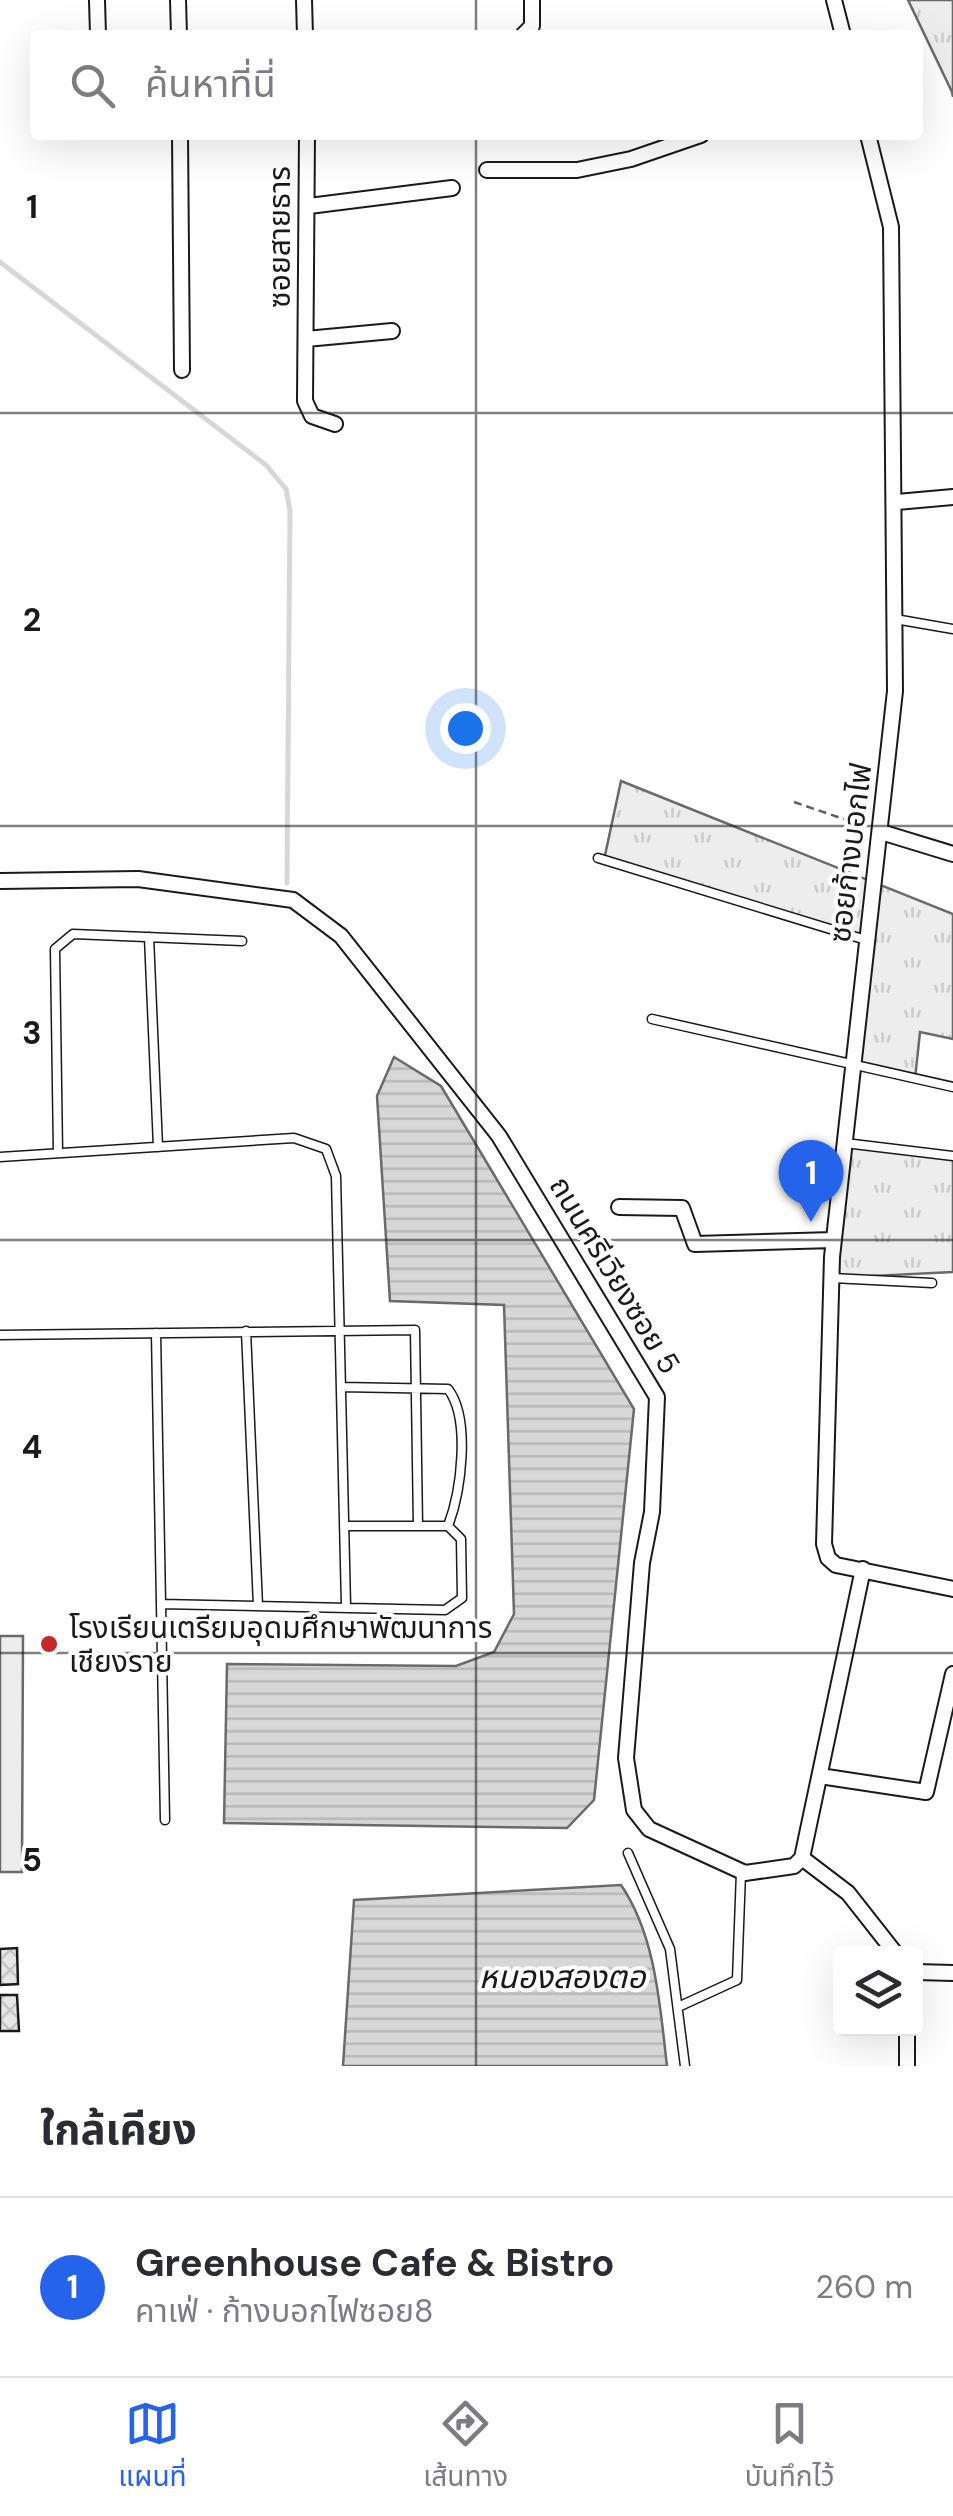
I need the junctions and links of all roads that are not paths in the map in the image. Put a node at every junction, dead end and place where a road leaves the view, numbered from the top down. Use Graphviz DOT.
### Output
graph roads {
  1 [pos="97,0"];
  2 [pos="178,0"];
  3 [pos="304,0"];
  4 [pos="532,0"];
  5 [pos="834,0"];
  6 [pos="98,30"];
  7 [pos="178,30"];
  8 [pos="305,30"];
  9 [pos="528,30"];
  10 [pos="842,30"];
  11 [pos="180,140"];
  12 [pos="307,140"];
  13 [pos="686,140"];
  14 [pos="869,140"];
  15 [pos="487,170"];
  16 [pos="452,188"];
  17 [pos="308,206"];
  18 [pos="392,331"];
  19 [pos="306,339"];
  20 [pos="182,370"];
  21 [pos="335,424"];
  22 [pos="953,496"];
  23 [pos="897,502"];
  24 [pos="896,619"];
  25 [pos="953,629"];
  26 [pos="881,832"];
  27 [pos="953,854"];
  28 [pos="598,858"];
  29 [pos="0,882"];
  30 [pos="149,937"];
  31 [pos="867,940"];
  32 [pos="242,941"];
  33 [pos="652,1019"];
  34 [pos="853,1067"];
  35 [pos="953,1087"];
  36 [pos="845,1143"];
  37 [pos="158,1147"];
  38 [pos="58,1153"];
  39 [pos="953,1156"];
  40 [pos="0,1157"];
  41 [pos="619,1206"];
  42 [pos="834,1240"];
  43 [pos="832,1278"];
  44 [pos="932,1282"];
  45 [pos="340,1330"];
  46 [pos="246,1332"];
  47 [pos="156,1333"];
  48 [pos="0,1335"];
  49 [pos="341,1387"];
  50 [pos="416,1388"];
  51 [pos="344,1526"];
  52 [pos="418,1526"];
  53 [pos="448,1526"];
  54 [pos="863,1570"];
  55 [pos="953,1588"];
  56 [pos="161,1604"];
  57 [pos="258,1606"];
  58 [pos="346,1606"];
  59 [pos="953,1674"];
  60 [pos="820,1776"];
  61 [pos="165,1820"];
  62 [pos="628,1853"];
  63 [pos="802,1858"];
  64 [pos="740,1872"];
  65 [pos="890,1946"];
  66 [pos="923,1972"];
  67 [pos="953,1972"];
  68 [pos="678,2006"];
  69 [pos="908,2036"];
  70 [pos="686,2066"];
  71 [pos="907,2066"];
  1 -- 6 [label="street"];
  2 -- 7 [label="street"];
  3 -- 8 [label="street"];
  4 -- 9 [label="street"];
  5 -- 10 [label="street"];
  11 -- 20 [label="street"];
  12 -- 17 [label="street, ซอยสายธาร"];
  13 -- 15 [label="street"];
  14 -- 23 [label="street, ซอยก้างบอกไฟ"];
  16 -- 17 [label="street"];
  17 -- 19 [label="street, ซอยสายธาร"];
  18 -- 19 [label="street"];
  19 -- 21 [label="street, ซอยสายธาร"];
  22 -- 23 [label="street"];
  23 -- 24 [label="street, ซอยก้างบอกไฟ"];
  24 -- 25 [label="lane"];
  24 -- 26 [label="street, ซอยก้างบอกไฟ"];
  26 -- 27 [label="street"];
  26 -- 31 [label="street, ซอยก้างบอกไฟ"];
  28 -- 31 [label="lane"];
  29 -- 64 [label="street, ถนนศรีเวียงซอย 5"];
  30 -- 32 [label="lane"];
  30 -- 37 [label="lane"];
  30 -- 38 [label="lane"];
  31 -- 34 [label="street, ซอยก้างบอกไฟ"];
  33 -- 34 [label="lane"];
  34 -- 35 [label="lane"];
  34 -- 36 [label="street, ซอยก้างบอกไฟ"];
  36 -- 39 [label="lane"];
  36 -- 42 [label="street, ซอยก้างบอกไฟ"];
  37 -- 38 [label="lane"];
  37 -- 45 [label="lane"];
  38 -- 40 [label="lane"];
  41 -- 42 [label="street"];
  42 -- 43 [label="street, ซอยก้างบอกไฟ"];
  43 -- 44 [label="lane"];
  43 -- 54 [label="street, ซอยก้างบอกไฟ"];
  45 -- 46 [label="lane"];
  45 -- 49 [label="lane"];
  45 -- 50 [label="lane"];
  46 -- 47 [label="lane"];
  46 -- 57 [label="lane"];
  47 -- 48 [label="lane"];
  47 -- 56 [label="lane"];
  49 -- 50 [label="lane"];
  49 -- 51 [label="lane"];
  50 -- 52 [label="lane"];
  50 -- 53 [label="lane"];
  51 -- 52 [label="lane"];
  51 -- 58 [label="lane"];
  52 -- 53 [label="lane"];
  53 -- 58 [label="lane"];
  54 -- 55 [label="street"];
  54 -- 60 [label="street"];
  56 -- 57 [label="lane"];
  56 -- 61 [label="lane"];
  57 -- 58 [label="lane"];
  59 -- 60 [label="street"];
  60 -- 63 [label="street"];
  62 -- 68 [label="lane"];
  63 -- 64 [label="street"];
  63 -- 65 [label="street"];
  64 -- 68 [label="lane"];
  66 -- 67 [label="street"];
  68 -- 70 [label="lane"];
  69 -- 71 [label="street"];
}
